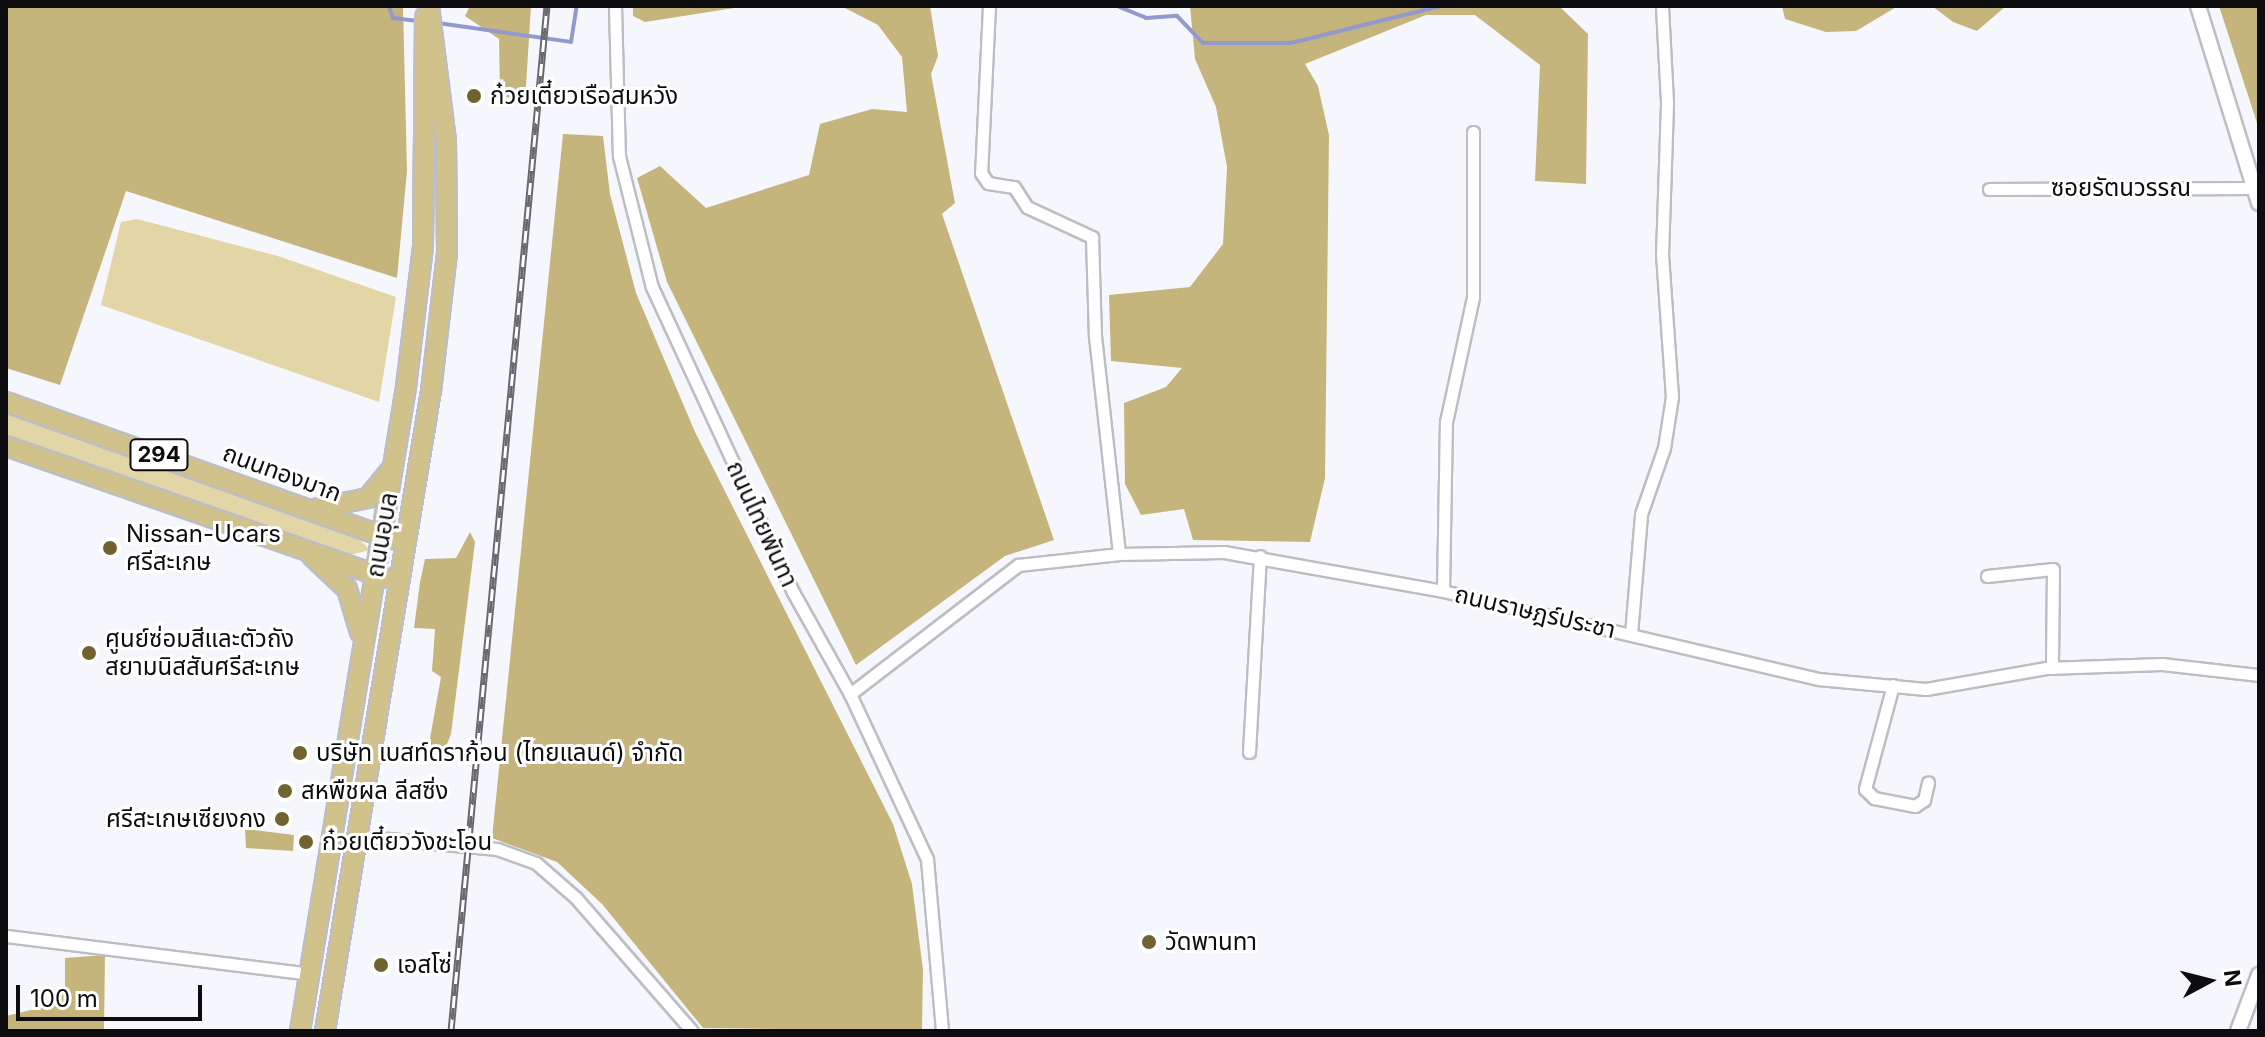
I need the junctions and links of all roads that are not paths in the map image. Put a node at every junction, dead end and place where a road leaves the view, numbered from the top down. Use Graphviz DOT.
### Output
graph roads {
  1 [pos="428,6"];
  2 [pos="615,6"];
  3 [pos="989,6"];
  4 [pos="1662,6"];
  5 [pos="2198,6"];
  6 [pos="429,43"];
  7 [pos="1473,132"];
  8 [pos="1989,189"];
  9 [pos="2257,196"];
  10 [pos="6,402"];
  11 [pos="6,446"];
  12 [pos="392,467"];
  13 [pos="311,508"];
  14 [pos="382,536"];
  15 [pos="405,543"];
  16 [pos="296,544"];
  17 [pos="1119,554"];
  18 [pos="1260,556"];
  19 [pos="375,575"];
  20 [pos="1987,576"];
  21 [pos="398,582"];
  22 [pos="1443,591"];
  23 [pos="1631,634"];
  24 [pos="360,667"];
  25 [pos="2052,668"];
  26 [pos="2259,675"];
  27 [pos="1893,685"];
  28 [pos="850,694"];
  29 [pos="1249,752"];
  30 [pos="1928,782"];
  31 [pos="357,836"];
  32 [pos="6,936"];
  33 [pos="310,974"];
  34 [pos="2259,975"];
  35 [pos="303,1011"];
  36 [pos="326,1023"];
  37 [pos="300,1031"];
  38 [pos="692,1031"];
  39 [pos="942,1031"];
  40 [pos="2238,1031"];
  1 -- 6 [label="main road"];
  2 -- 28 [label="street, ถนนไทยพันทา"];
  3 -- 17 [label="street"];
  4 -- 23 [label="street"];
  5 -- 9 [label="street"];
  6 -- 12 [label="main road, ถนนอุบล"];
  6 -- 15 [label="main road, ถนนอุบล"];
  7 -- 22 [label="street"];
  8 -- 9 [label="street, ซอยรัตนวรรณ"];
  10 -- 13 [label="main road, ถนนทองมาก / 294"];
  11 -- 16 [label="main road, 294"];
  12 -- 13 [label="main road"];
  12 -- 14 [label="main road, ถนนอุบล"];
  13 -- 14 [label="main road, ถนนทองมาก / 294"];
  14 -- 15 [label="main road, ถนนทองมาก / 294"];
  14 -- 19 [label="main road, ถนนอุบล"];
  15 -- 21 [label="main road, ถนนอุบล"];
  16 -- 19 [label="main road, 294"];
  16 -- 24 [label="main road"];
  17 -- 18 [label="street, ถนนราษฎร์ประชา"];
  17 -- 28 [label="street, ถนนราษฎร์ประชา"];
  18 -- 22 [label="street, ถนนราษฎร์ประชา"];
  18 -- 29 [label="street"];
  19 -- 21 [label="main road, 294"];
  19 -- 24 [label="main road, ถนนอุบล"];
  20 -- 25 [label="street"];
  21 -- 31 [label="main road, ถนนอุบล"];
  22 -- 23 [label="street, ถนนราษฎร์ประชา"];
  23 -- 27 [label="street, ถนนราษฎร์ประชา"];
  24 -- 33 [label="main road, ถนนอุบล"];
  25 -- 26 [label="street, ถนนราษฎร์ประชา"];
  25 -- 27 [label="street, ถนนราษฎร์ประชา"];
  27 -- 30 [label="street"];
  28 -- 39 [label="street, ถนนไทยพันทา"];
  31 -- 36 [label="main road, ถนนอุบล"];
  31 -- 38 [label="street"];
  32 -- 33 [label="street"];
  33 -- 35 [label="main road, ถนนอุบล"];
  34 -- 40 [label="street"];
  35 -- 36 [label="main road"];
  35 -- 37 [label="main road, ถนนอุบล"];
}
